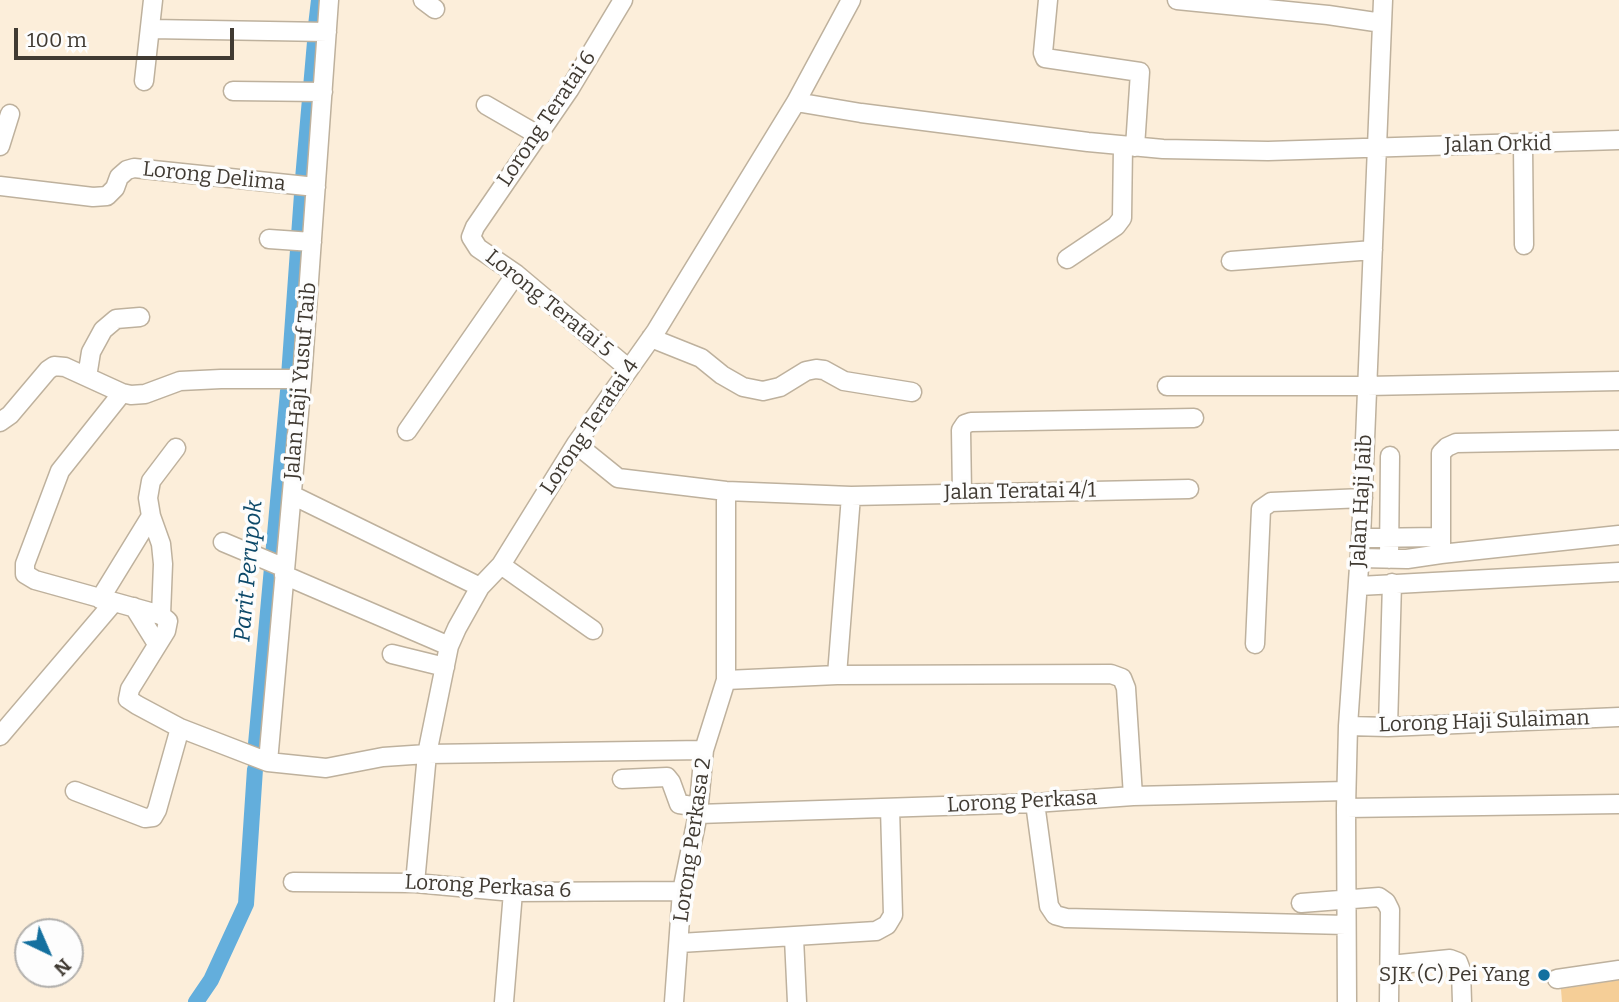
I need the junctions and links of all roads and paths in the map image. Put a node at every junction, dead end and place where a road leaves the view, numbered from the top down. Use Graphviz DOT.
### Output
graph roads {
  1 [pos="153,0"];
  2 [pos="329,0"];
  3 [pos="624,0"];
  4 [pos="850,0"];
  5 [pos="1048,0"];
  6 [pos="1177,0"];
  7 [pos="1383,0"];
  8 [pos="1269,5"];
  9 [pos="1329,8"];
  10 [pos="1382,23"];
  11 [pos="151,29"];
  12 [pos="327,32"];
  13 [pos="144,81"];
  14 [pos="233,91"];
  15 [pos="316,92"];
  16 [pos="796,102"];
  17 [pos="486,105"];
  18 [pos="10,114"];
  19 [pos="538,135"];
  20 [pos="1619,140"];
  21 [pos="1523,145"];
  22 [pos="0,146"];
  23 [pos="1129,146"];
  24 [pos="1377,147"];
  25 [pos="0,186"];
  26 [pos="316,187"];
  27 [pos="471,237"];
  28 [pos="269,239"];
  29 [pos="305,241"];
  30 [pos="1524,245"];
  31 [pos="1373,250"];
  32 [pos="1067,259"];
  33 [pos="1231,261"];
  34 [pos="516,274"];
  35 [pos="140,317"];
  36 [pos="651,338"];
  37 [pos="629,369"];
  38 [pos="87,377"];
  39 [pos="302,379"];
  40 [pos="1619,381"];
  41 [pos="1167,386"];
  42 [pos="1367,386"];
  43 [pos="912,392"];
  44 [pos="122,393"];
  45 [pos="1194,418"];
  46 [pos="0,422"];
  47 [pos="407,431"];
  48 [pos="1619,440"];
  49 [pos="576,444"];
  50 [pos="176,448"];
  51 [pos="1390,456"];
  52 [pos="1189,489"];
  53 [pos="726,491"];
  54 [pos="962,493"];
  55 [pos="292,495"];
  56 [pos="851,496"];
  57 [pos="1363,498"];
  58 [pos="151,516"];
  59 [pos="1619,535"];
  60 [pos="1361,538"];
  61 [pos="1389,538"];
  62 [pos="223,542"];
  63 [pos="1441,545"];
  64 [pos="1360,558"];
  65 [pos="1389,559"];
  66 [pos="501,565"];
  67 [pos="280,568"];
  68 [pos="1619,572"];
  69 [pos="1392,583"];
  70 [pos="1359,586"];
  71 [pos="480,587"];
  72 [pos="107,601"];
  73 [pos="134,607"];
  74 [pos="161,615"];
  75 [pos="593,630"];
  76 [pos="157,644"];
  77 [pos="1255,644"];
  78 [pos="449,646"];
  79 [pos="392,654"];
  80 [pos="445,667"];
  81 [pos="837,675"];
  82 [pos="726,680"];
  83 [pos="1619,717"];
  84 [pos="1348,726"];
  85 [pos="1388,727"];
  86 [pos="180,728"];
  87 [pos="0,736"];
  88 [pos="704,750"];
  89 [pos="427,754"];
  90 [pos="268,762"];
  91 [pos="622,779"];
  92 [pos="75,791"];
  93 [pos="1133,796"];
  94 [pos="1346,800"];
  95 [pos="1035,803"];
  96 [pos="1619,804"];
  97 [pos="890,808"];
  98 [pos="699,810"];
  99 [pos="293,882"];
  100 [pos="415,883"];
  101 [pos="682,891"];
  102 [pos="513,892"];
  103 [pos="1346,901"];
  104 [pos="1301,903"];
  105 [pos="1346,925"];
  106 [pos="794,938"];
  107 [pos="680,943"];
  108 [pos="1390,965"];
  109 [pos="1619,970"];
  110 [pos="1557,979"];
  111 [pos="504,1002"];
  112 [pos="674,1002"];
  113 [pos="797,1002"];
  114 [pos="1347,1002"];
  115 [pos="1389,1002"];
  116 [pos="1461,1002"];
  1 -- 11 [label="street"];
  2 -- 12 [label="street, Jalan Haji Yusuf Taib"];
  3 -- 19 [label="street, Lorong Teratai 6"];
  4 -- 16 [label="street, Lorong Teratai 4"];
  5 -- 23 [label="street"];
  6 -- 8 [label="street"];
  7 -- 10 [label="street, Jalan Haji Jaib"];
  8 -- 9 [label="street"];
  9 -- 10 [label="street"];
  10 -- 24 [label="street, Jalan Haji Jaib"];
  11 -- 12 [label="street"];
  11 -- 13 [label="street"];
  12 -- 15 [label="street, Jalan Haji Yusuf Taib"];
  14 -- 15 [label="street"];
  15 -- 26 [label="street, Jalan Haji Yusuf Taib"];
  16 -- 23 [label="street, Jalan Orkid"];
  16 -- 36 [label="street, Lorong Teratai 4"];
  17 -- 19 [label="street"];
  18 -- 22 [label="street"];
  19 -- 27 [label="street, Lorong Teratai 6"];
  20 -- 21 [label="street, Jalan Orkid"];
  21 -- 24 [label="street, Jalan Orkid"];
  21 -- 30 [label="street"];
  23 -- 24 [label="street, Jalan Orkid"];
  23 -- 32 [label="street"];
  24 -- 31 [label="street, Jalan Haji Jaib"];
  25 -- 26 [label="street, Lorong Delima"];
  26 -- 29 [label="street, Jalan Haji Yusuf Taib"];
  27 -- 34 [label="street, Lorong Teratai 5"];
  28 -- 29 [label="street"];
  29 -- 39 [label="street, Jalan Haji Yusuf Taib"];
  31 -- 33 [label="street"];
  31 -- 42 [label="street, Jalan Haji Jaib"];
  34 -- 37 [label="street, Lorong Teratai 5"];
  34 -- 47 [label="street"];
  35 -- 38 [label="street"];
  36 -- 37 [label="street, Lorong Teratai 4"];
  36 -- 43 [label="street"];
  37 -- 49 [label="street, Lorong Teratai 4"];
  38 -- 44 [label="street"];
  38 -- 46 [label="street"];
  39 -- 44 [label="street"];
  39 -- 55 [label="street, Jalan Haji Yusuf Taib"];
  40 -- 42 [label="street"];
  41 -- 42 [label="street"];
  42 -- 57 [label="street, Jalan Haji Jaib"];
  44 -- 72 [label="street"];
  45 -- 54 [label="street"];
  48 -- 63 [label="street"];
  49 -- 53 [label="street, Jalan Teratai 4/1"];
  49 -- 66 [label="street, Lorong Teratai 4"];
  50 -- 58 [label="street"];
  51 -- 61 [label="street"];
  52 -- 54 [label="street, Jalan Teratai 4/1"];
  53 -- 56 [label="street, Jalan Teratai 4/1"];
  53 -- 82 [label="street, Lorong Perkasa 2"];
  54 -- 56 [label="street, Jalan Teratai 4/1"];
  55 -- 67 [label="street, Jalan Haji Yusuf Taib"];
  55 -- 71 [label="street"];
  56 -- 81 [label="street"];
  57 -- 60 [label="street, Jalan Haji Jaib"];
  57 -- 77 [label="street"];
  58 -- 72 [label="street"];
  58 -- 74 [label="street"];
  59 -- 63 [label="street"];
  60 -- 61 [label="street"];
  60 -- 64 [label="street, Jalan Haji Jaib"];
  61 -- 63 [label="street"];
  61 -- 65 [label="street"];
  62 -- 67 [label="street"];
  63 -- 65 [label="street"];
  64 -- 65 [label="street"];
  64 -- 70 [label="street, Jalan Haji Jaib"];
  66 -- 71 [label="street, Lorong Teratai 4"];
  66 -- 75 [label="street"];
  67 -- 78 [label="street"];
  67 -- 90 [label="street, Jalan Haji Yusuf Taib"];
  68 -- 69 [label="street"];
  69 -- 70 [label="street"];
  69 -- 85 [label="street"];
  70 -- 84 [label="street, Jalan Haji Jaib"];
  71 -- 78 [label="street, Lorong Teratai 4"];
  72 -- 73 [label="street"];
  72 -- 87 [label="street"];
  73 -- 74 [label="street"];
  73 -- 76 [label="street"];
  74 -- 76 [label="street"];
  76 -- 86 [label="street"];
  78 -- 80 [label="street, Lorong Teratai 4"];
  79 -- 80 [label="street"];
  80 -- 89 [label="street, Lorong Teratai 4"];
  81 -- 82 [label="street"];
  81 -- 93 [label="street"];
  82 -- 88 [label="street, Lorong Perkasa 2"];
  83 -- 85 [label="street, Lorong Haji Sulaiman"];
  84 -- 85 [label="street, Lorong Haji Sulaiman"];
  84 -- 94 [label="street, Jalan Haji Jaib"];
  86 -- 90 [label="street"];
  86 -- 92 [label="street"];
  88 -- 89 [label="street"];
  88 -- 98 [label="street, Lorong Perkasa 2"];
  89 -- 90 [label="street"];
  89 -- 100 [label="street, Lorong Teratai 4"];
  91 -- 98 [label="street"];
  93 -- 94 [label="street, Lorong Perkasa"];
  93 -- 95 [label="street, Lorong Perkasa"];
  94 -- 96 [label="street, Lorong Perkasa"];
  94 -- 103 [label="street, Jalan Haji Jaib"];
  95 -- 97 [label="street, Lorong Perkasa"];
  95 -- 105 [label="street"];
  97 -- 98 [label="street, Lorong Perkasa"];
  97 -- 106 [label="street"];
  98 -- 101 [label="street, Lorong Perkasa 2"];
  99 -- 100 [label="street, Lorong Perkasa 6"];
  100 -- 102 [label="street, Lorong Perkasa 6"];
  101 -- 102 [label="street, Lorong Perkasa 6"];
  101 -- 107 [label="street, Lorong Perkasa 2"];
  102 -- 111 [label="street"];
  103 -- 104 [label="street"];
  103 -- 105 [label="street, Jalan Haji Jaib"];
  103 -- 108 [label="street"];
  105 -- 114 [label="street, Jalan Haji Jaib"];
  106 -- 107 [label="street"];
  106 -- 113 [label="street"];
  107 -- 112 [label="street, Lorong Perkasa 2"];
  108 -- 115 [label="street"];
  108 -- 116 [label="street"];
  109 -- 110 [label="street"];
}
